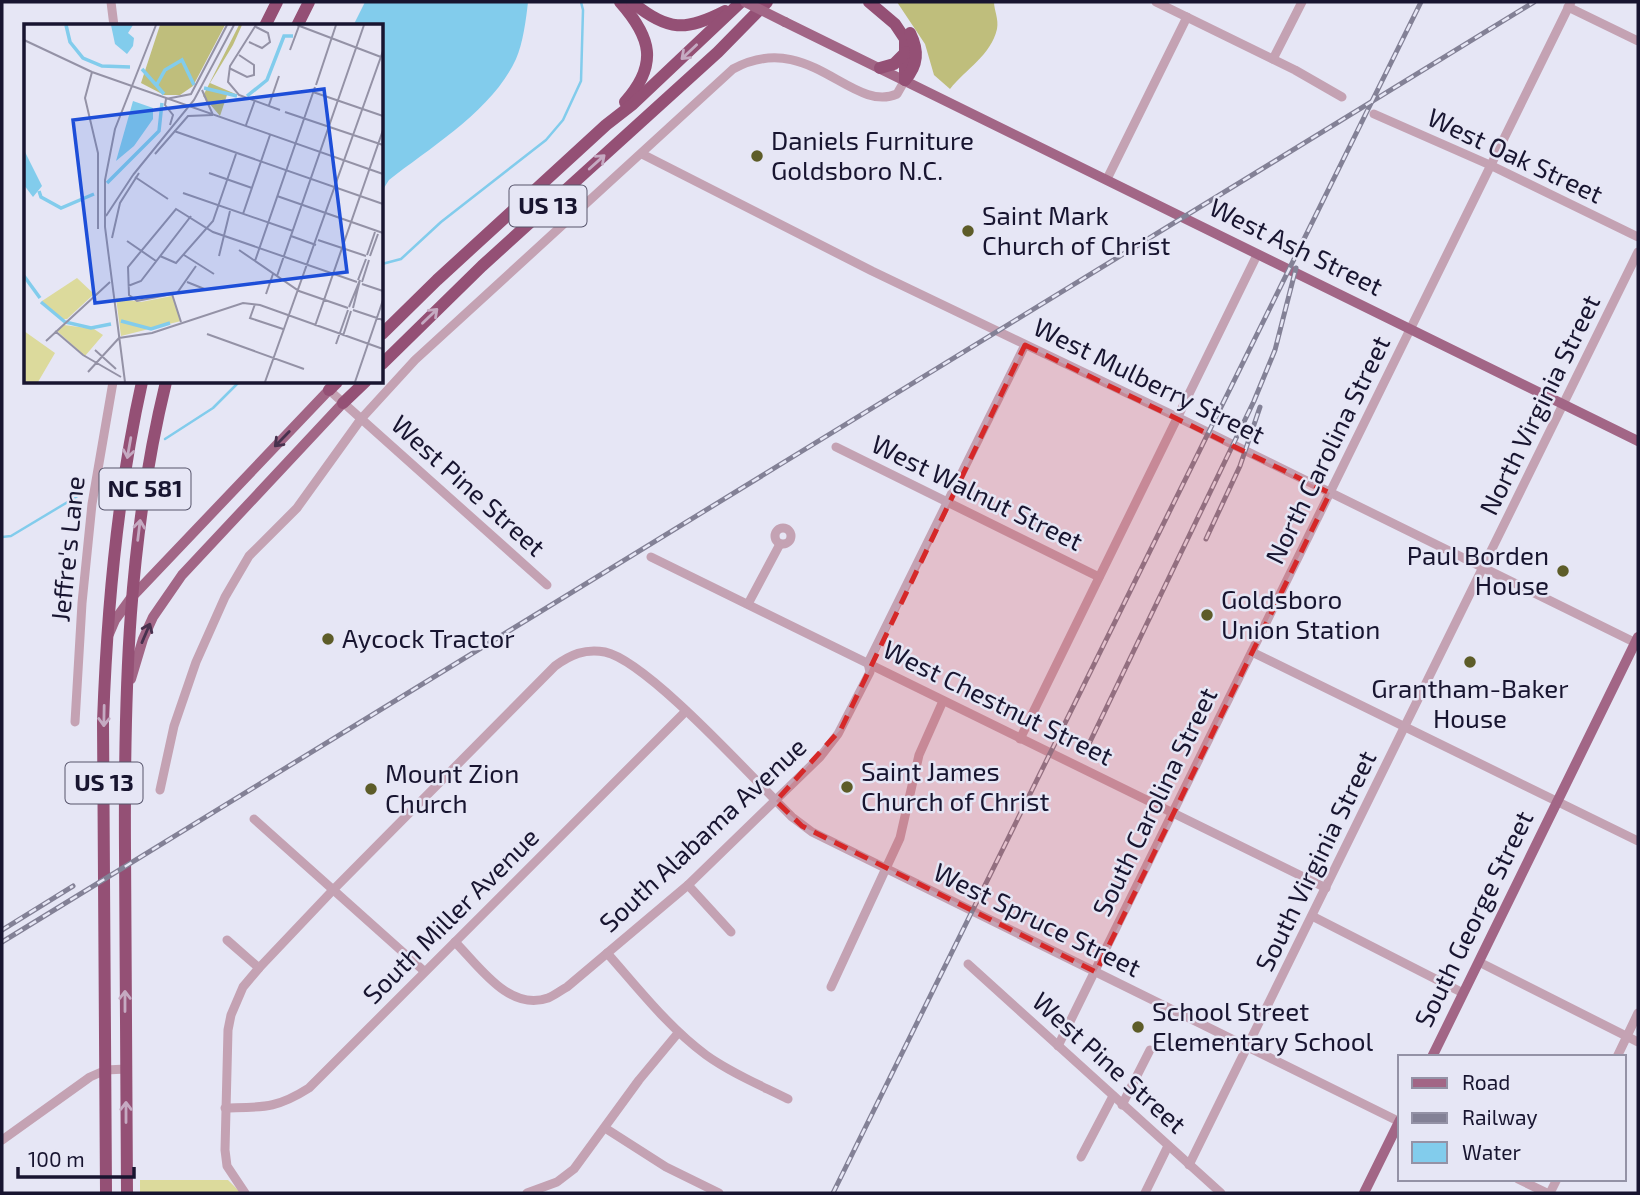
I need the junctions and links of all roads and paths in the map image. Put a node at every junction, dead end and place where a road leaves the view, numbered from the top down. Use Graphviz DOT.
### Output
graph roads {
  1 [pos="111,2"];
  2 [pos="277,2"];
  3 [pos="309,2"];
  4 [pos="620,2"];
  5 [pos="632,2"];
  6 [pos="869,2"];
  7 [pos="883,2"];
  8 [pos="1156,2"];
  9 [pos="1302,2"];
  10 [pos="741,3"];
  11 [pos="767,4"];
  12 [pos="1569,4"];
  13 [pos="1187,17"];
  14 [pos="114,24"];
  15 [pos="266,24"];
  16 [pos="298,24"];
  17 [pos="1638,41"];
  18 [pos="906,52"];
  19 [pos="1273,59"];
  20 [pos="880,68"];
  21 [pos="905,80"];
  22 [pos="1342,97"];
  23 [pos="1374,114"];
  24 [pos="606,125"];
  25 [pos="642,153"];
  26 [pos="1490,165"];
  27 [pos="1107,179"];
  28 [pos="1638,237"];
  29 [pos="1638,252"];
  30 [pos="1257,254"];
  31 [pos="1410,329"];
  32 [pos="383,333"];
  33 [pos="1025,345"];
  34 [pos="383,363"];
  35 [pos="113,383"];
  36 [pos="142,383"];
  37 [pos="166,383"];
  38 [pos="364,383"];
  39 [pos="333,386"];
  40 [pos="344,403"];
  41 [pos="1563,404"];
  42 [pos="1179,418"];
  43 [pos="361,419"];
  44 [pos="1638,441"];
  45 [pos="836,447"];
  46 [pos="1330,493"];
  47 [pos="946,503"];
  48 [pos="780,544"];
  49 [pos="651,557"];
  50 [pos="1483,567"];
  51 [pos="1099,577"];
  52 [pos="547,585"];
  53 [pos="131,598"];
  54 [pos="748,604"];
  55 [pos="1637,641"];
  56 [pos="106,648"];
  57 [pos="1252,652"];
  58 [pos="868,663"];
  59 [pos="125,698"];
  60 [pos="943,701"];
  61 [pos="686,711"];
  62 [pos="75,722"];
  63 [pos="1405,726"];
  64 [pos="1020,739"];
  65 [pos="160,790"];
  66 [pos="776,801"];
  67 [pos="1557,801"];
  68 [pos="1173,812"];
  69 [pos="254,819"];
  70 [pos="1638,841"];
  71 [pos="886,870"];
  72 [pos="688,885"];
  73 [pos="1326,888"];
  74 [pos="333,890"];
  75 [pos="1312,916"];
  76 [pos="731,932"];
  77 [pos="227,940"];
  78 [pos="455,942"];
  79 [pos="607,953"];
  80 [pos="1479,962"];
  81 [pos="968,964"];
  82 [pos="259,968"];
  83 [pos="424,971"];
  84 [pos="1096,972"];
  85 [pos="831,987"];
  86 [pos="1463,993"];
  87 [pos="1638,1013"];
  88 [pos="678,1033"];
  89 [pos="1627,1036"];
  90 [pos="1638,1042"];
  91 [pos="1058,1046"];
  92 [pos="1245,1046"];
  93 [pos="1150,1050"];
  94 [pos="1433,1055"];
  95 [pos="1618,1055"];
  96 [pos="126,1069"];
  97 [pos="106,1070"];
  98 [pos="1113,1096"];
  99 [pos="788,1099"];
  100 [pos="1122,1104"];
  101 [pos="225,1108"];
  102 [pos="1398,1121"];
  103 [pos="1398,1126"];
  104 [pos="605,1128"];
  105 [pos="2,1140"];
  106 [pos="1168,1146"];
  107 [pos="1082,1157"];
  108 [pos="1189,1165"];
  109 [pos="1522,1181"];
  110 [pos="106,1193"];
  111 [pos="127,1193"];
  112 [pos="245,1193"];
  113 [pos="527,1193"];
  114 [pos="719,1193"];
  115 [pos="1145,1193"];
  116 [pos="1221,1193"];
  117 [pos="1364,1193"];
  118 [pos="1549,1193"];
  1 -- 14 [label="street"];
  2 -- 15 [label="highway"];
  3 -- 16 [label="highway"];
  4 -- 24 [label="highway"];
  5 -- 10 [label="highway"];
  6 -- 18 [label="highway"];
  7 -- 21 [label="highway"];
  8 -- 13 [label="street"];
  9 -- 19 [label="street"];
  10 -- 20 [label="main road, West Ash Street, bridge"];
  10 -- 24 [label="highway, US 13, one-way"];
  34 -- 11 [label="highway, US 13, one-way"];
  12 -- 17 [label="street"];
  12 -- 26 [label="street, North Carolina Street"];
  13 -- 19 [label="street"];
  13 -- 27 [label="street"];
  18 -- 20 [label="highway"];
  18 -- 21 [label="highway"];
  19 -- 22 [label="street"];
  20 -- 21 [label="main road, West Ash Street"];
  21 -- 25 [label="street"];
  21 -- 27 [label="main road, West Ash Street"];
  23 -- 26 [label="street, West Oak Street"];
  24 -- 32 [label="highway, US 13"];
  25 -- 33 [label="street, West Mulberry Street"];
  25 -- 43 [label="street"];
  26 -- 28 [label="street, West Oak Street"];
  26 -- 31 [label="street, North Carolina Street"];
  27 -- 30 [label="main road, West Ash Street"];
  29 -- 41 [label="street, North Virginia Street"];
  30 -- 31 [label="main road, West Ash Street"];
  30 -- 42 [label="street"];
  31 -- 41 [label="main road, West Ash Street"];
  31 -- 46 [label="street, North Carolina Street"];
  33 -- 42 [label="street, West Mulberry Street"];
  33 -- 47 [label="street, South Alabama Avenue"];
  35 -- 62 [label="street, Jeffre's Lane"];
  36 -- 56 [label="highway, NC 581, one-way"];
  53 -- 37 [label="highway, NC 581, one-way"];
  38 -- 40 [label="highway, US 13"];
  39 -- 40 [label="street, West Pine Street"];
  39 -- 53 [label="main road, US 13, one-way"];
  40 -- 43 [label="street, West Pine Street"];
  59 -- 40 [label="main road, US 13, one-way"];
  41 -- 44 [label="main road, West Ash Street"];
  41 -- 50 [label="street, North Virginia Street"];
  42 -- 46 [label="street, West Mulberry Street"];
  42 -- 51 [label="street"];
  43 -- 52 [label="street, West Pine Street"];
  43 -- 65 [label="street"];
  45 -- 47 [label="street, West Walnut Street"];
  46 -- 50 [label="street, West Mulberry Street"];
  46 -- 57 [label="street, North Carolina Street"];
  47 -- 51 [label="street, West Walnut Street"];
  47 -- 58 [label="street, South Alabama Avenue"];
  48 -- 54 [label="street"];
  49 -- 54 [label="street, West Chestnut Street"];
  50 -- 55 [label="street, West Mulberry Street"];
  50 -- 63 [label="street, North Virginia Street"];
  51 -- 64 [label="street"];
  53 -- 56 [label="main road, US 13"];
  53 -- 59 [label="highway, NC 581"];
  54 -- 58 [label="street, West Chestnut Street"];
  55 -- 67 [label="main road, South George Street"];
  56 -- 97 [label="highway, US 13, one-way"];
  57 -- 63 [label="street"];
  57 -- 68 [label="street, South Carolina Street"];
  58 -- 60 [label="street, West Chestnut Street"];
  58 -- 66 [label="street, South Alabama Avenue"];
  96 -- 59 [label="highway, US 13, one-way"];
  60 -- 64 [label="street, West Chestnut Street"];
  60 -- 71 [label="street"];
  61 -- 66 [label="street, West Spruce Street"];
  61 -- 74 [label="street, West Spruce Street"];
  61 -- 78 [label="street, South Miller Avenue"];
  63 -- 67 [label="street"];
  63 -- 73 [label="street, South Virginia Street"];
  64 -- 68 [label="street, West Chestnut Street"];
  66 -- 71 [label="street, West Spruce Street"];
  66 -- 72 [label="street, South Alabama Avenue"];
  67 -- 70 [label="street"];
  67 -- 80 [label="main road, South George Street"];
  68 -- 73 [label="street, West Chestnut Street"];
  68 -- 84 [label="street, South Carolina Street"];
  69 -- 74 [label="street"];
  71 -- 84 [label="street, West Spruce Street"];
  71 -- 85 [label="street"];
  72 -- 76 [label="street"];
  72 -- 79 [label="street, South Alabama Avenue"];
  73 -- 75 [label="street, South Virginia Street"];
  74 -- 82 [label="street"];
  74 -- 83 [label="street"];
  75 -- 86 [label="street"];
  75 -- 92 [label="street, South Virginia Street"];
  77 -- 82 [label="street"];
  78 -- 79 [label="street, South Alabama Avenue"];
  78 -- 83 [label="street, South Miller Avenue"];
  79 -- 88 [label="street"];
  80 -- 86 [label="main road, South George Street"];
  80 -- 89 [label="street"];
  81 -- 91 [label="street, West Pine Street"];
  82 -- 101 [label="street"];
  83 -- 101 [label="street, South Miller Avenue"];
  84 -- 91 [label="street, South Carolina Street"];
  84 -- 92 [label="street, West Spruce Street"];
  86 -- 94 [label="main road, South George Street"];
  87 -- 89 [label="street"];
  88 -- 99 [label="street"];
  88 -- 104 [label="street"];
  89 -- 90 [label="street"];
  89 -- 95 [label="street"];
  91 -- 98 [label="street, West Pine Street"];
  92 -- 102 [label="street, West Spruce Street"];
  92 -- 108 [label="street, South Virginia Street"];
  93 -- 100 [label="street"];
  96 -- 97 [label="street"];
  111 -- 96 [label="highway, US 13, one-way"];
  97 -- 105 [label="street"];
  97 -- 110 [label="highway, US 13"];
  98 -- 100 [label="street, West Pine Street"];
  98 -- 107 [label="street"];
  100 -- 106 [label="street, West Pine Street"];
  101 -- 112 [label="street"];
  103 -- 117 [label="main road"];
  104 -- 113 [label="street"];
  104 -- 114 [label="street"];
  106 -- 108 [label="street, West Pine Street"];
  106 -- 115 [label="street"];
  108 -- 116 [label="street, West Pine Street"];
  109 -- 118 [label="street"];
}
